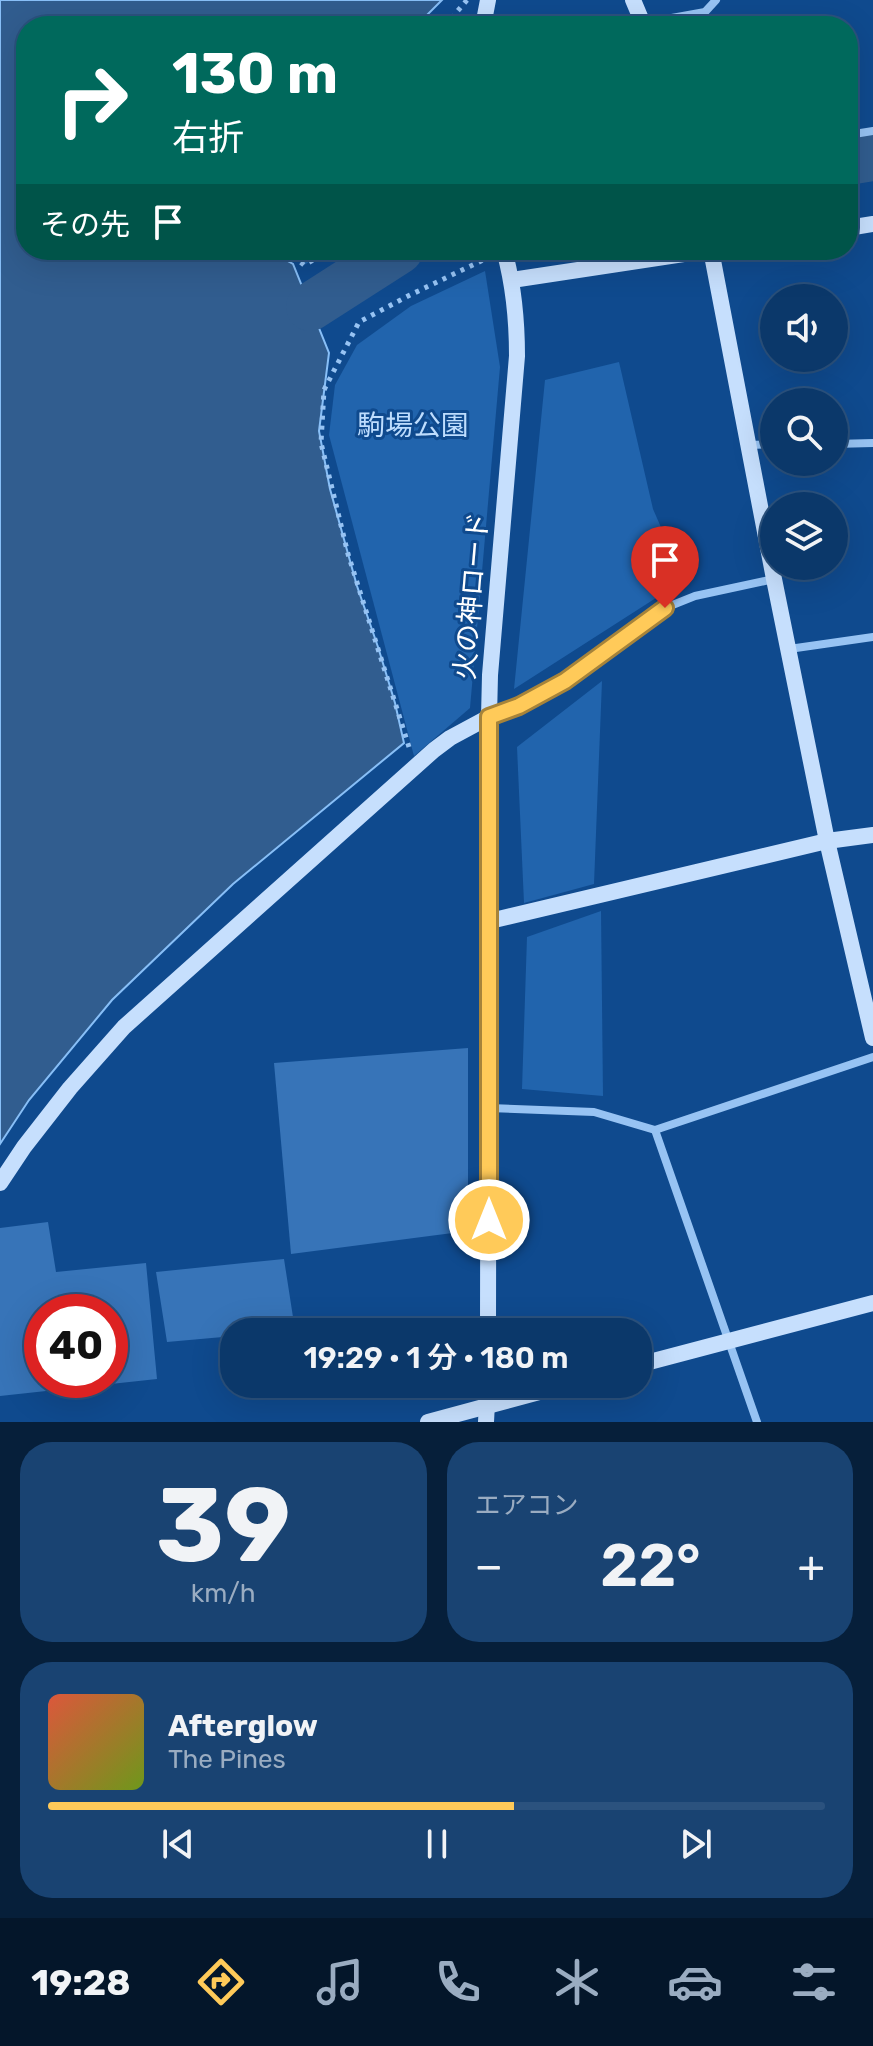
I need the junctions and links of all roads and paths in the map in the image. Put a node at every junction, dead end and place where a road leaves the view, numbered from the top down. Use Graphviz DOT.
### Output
graph roads {
  1 [pos="467,0"];
  2 [pos="716,0"];
  3 [pos="453,16"];
  4 [pos="686,16"];
  5 [pos="481,260"];
  6 [pos="507,260"];
  7 [pos="644,260"];
  8 [pos="712,260"];
  9 [pos="512,280"];
  10 [pos="873,443"];
  11 [pos="848,444"];
  12 [pos="748,445"];
  13 [pos="760,445"];
  14 [pos="760,507"];
  15 [pos="769,580"];
  16 [pos="774,580"];
  17 [pos="873,637"];
  18 [pos="789,649"];
  19 [pos="489,717"];
  20 [pos="415,767"];
  21 [pos="873,835"];
  22 [pos="827,841"];
  23 [pos="490,921"];
  24 [pos="873,1038"];
  25 [pos="873,1057"];
  26 [pos="489,1108"];
  27 [pos="655,1130"];
  28 [pos="0,1183"];
  29 [pos="873,1303"];
  30 [pos="488,1318"];
  31 [pos="727,1341"];
  32 [pos="652,1361"];
  33 [pos="531,1398"];
  34 [pos="487,1414"];
  35 [pos="428,1422"];
  36 [pos="757,1422"];
  1 -- 3 [label="path"];
  2 -- 4 [label="street"];
  5 -- 20 [label="path"];
  6 -- 9 [label="street, 火の神ロード"];
  7 -- 9 [label="street"];
  8 -- 12 [label="street"];
  9 -- 19 [label="street, 火の神ロード"];
  10 -- 11 [label="street"];
  12 -- 13 [label="street"];
  12 -- 14 [label="street"];
  15 -- 19 [label="street"];
  16 -- 18 [label="street"];
  17 -- 18 [label="street"];
  18 -- 22 [label="street"];
  19 -- 20 [label="street"];
  19 -- 23 [label="street, 火の神ロード"];
  20 -- 28 [label="street"];
  21 -- 22 [label="street"];
  22 -- 23 [label="street"];
  22 -- 24 [label="street"];
  23 -- 26 [label="street, 火の神ロード"];
  25 -- 27 [label="street"];
  26 -- 27 [label="street"];
  26 -- 30 [label="street, 火の神ロード"];
  27 -- 31 [label="street"];
  29 -- 31 [label="street"];
  31 -- 32 [label="street"];
  31 -- 36 [label="street"];
  33 -- 34 [label="street"];
  34 -- 35 [label="street"];
}
